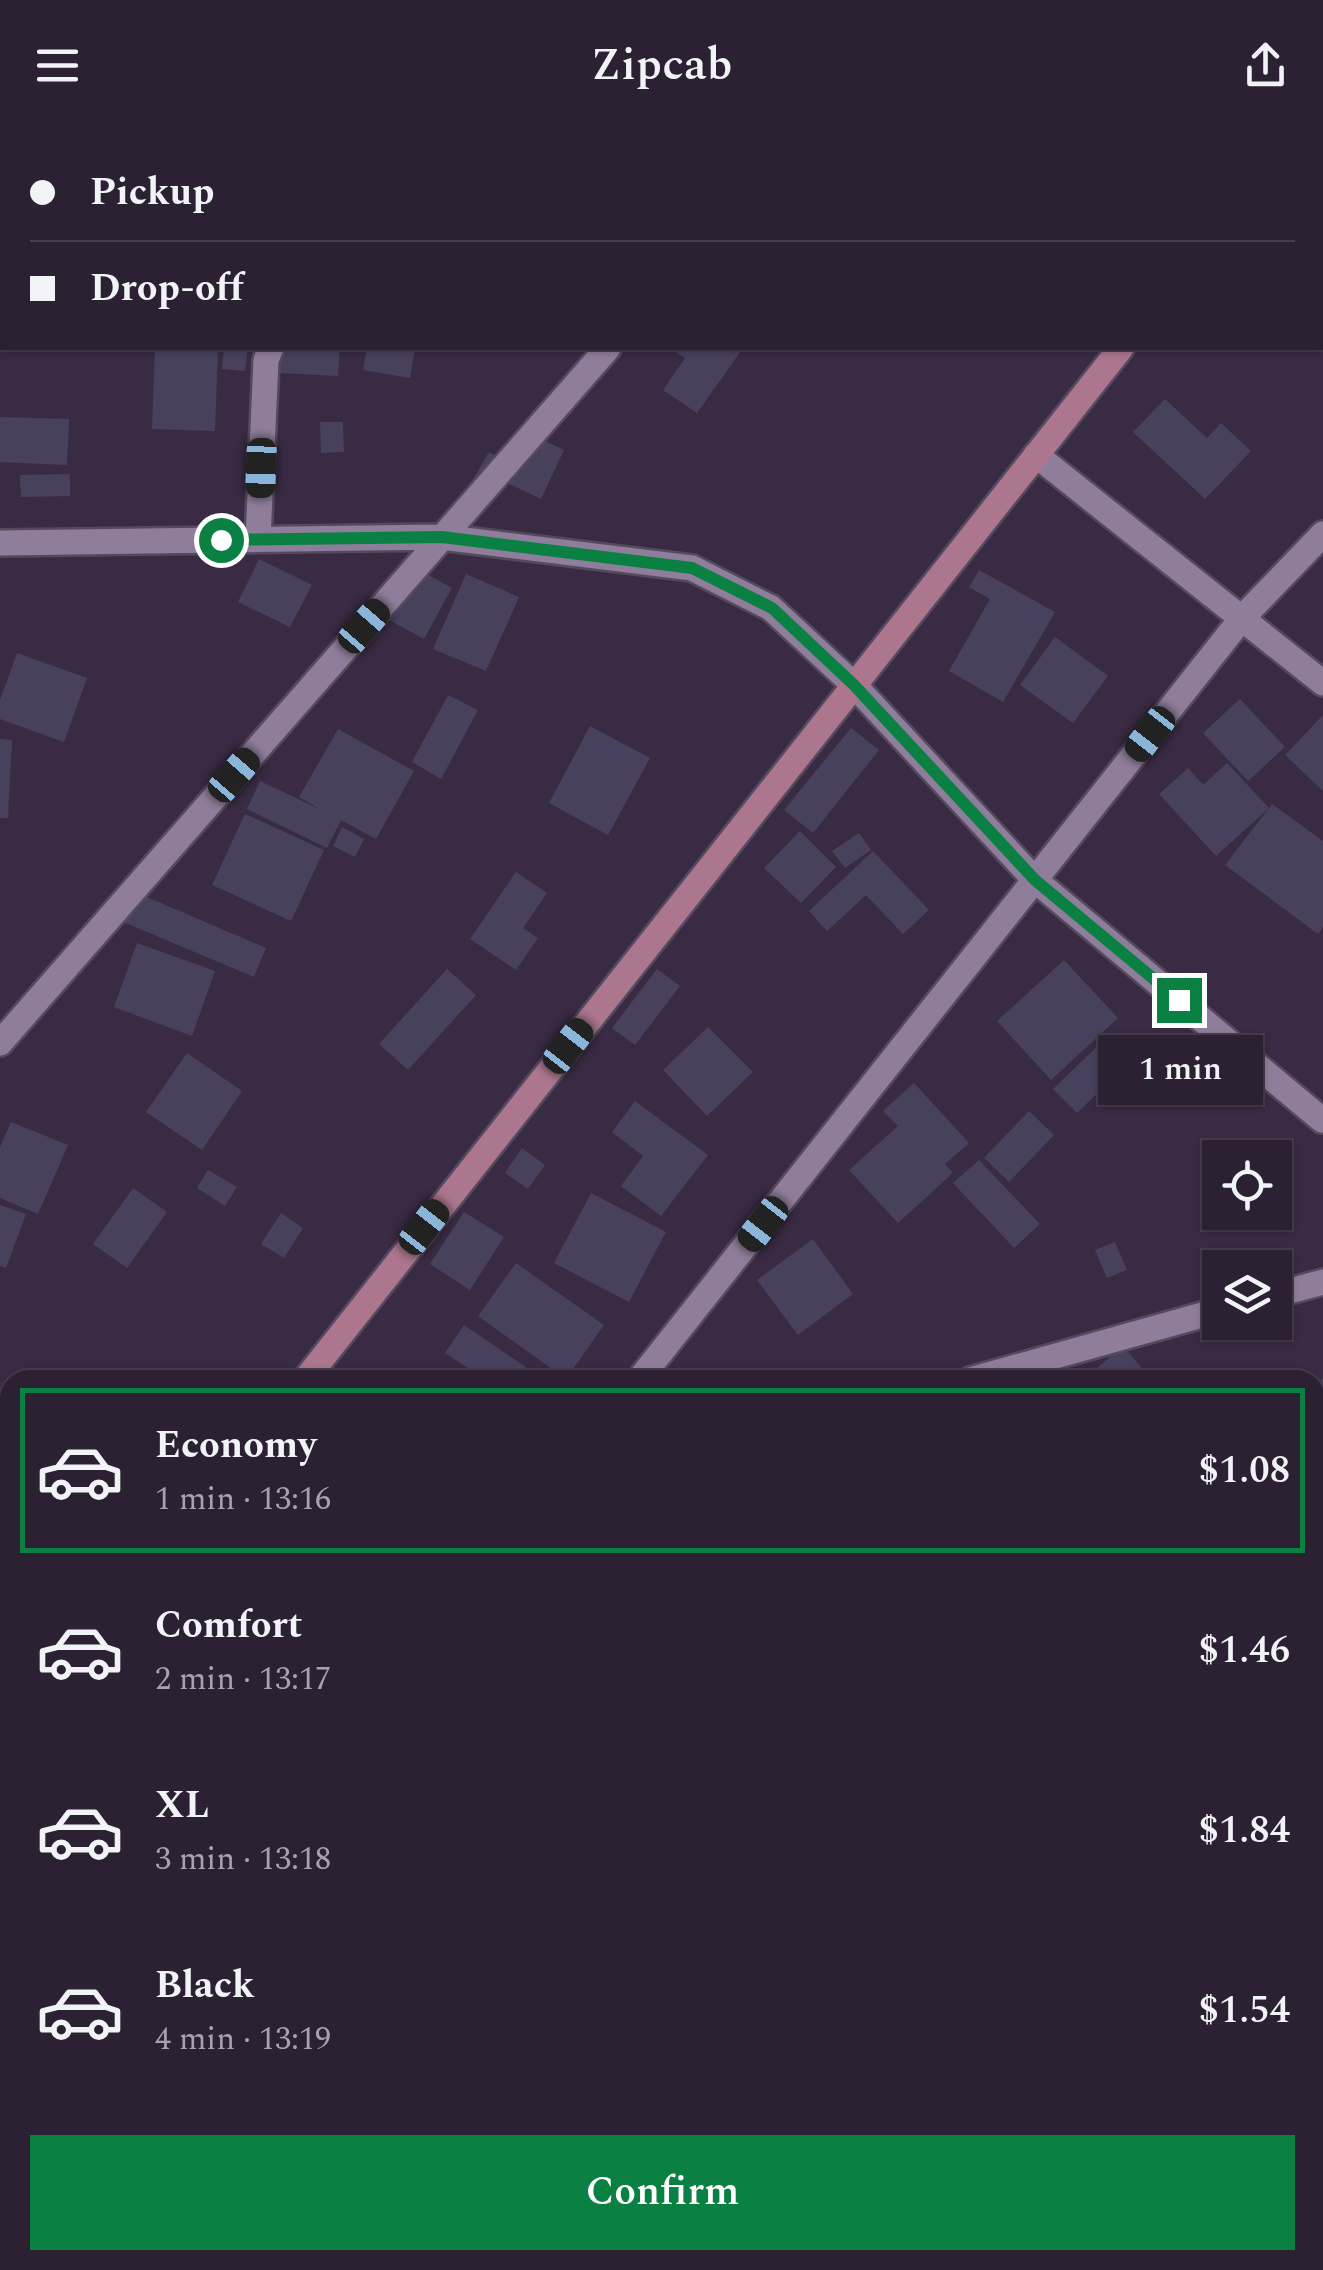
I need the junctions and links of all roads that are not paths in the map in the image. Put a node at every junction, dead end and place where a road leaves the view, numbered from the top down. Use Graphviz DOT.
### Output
graph roads {
  1 [pos="270,350"];
  2 [pos="606,350"];
  3 [pos="1119,350"];
  4 [pos="1036,455"];
  5 [pos="1323,534"];
  6 [pos="442,537"];
  7 [pos="258,540"];
  8 [pos="0,543"];
  9 [pos="1242,618"];
  10 [pos="1323,682"];
  11 [pos="854,685"];
  12 [pos="1035,880"];
  13 [pos="0,1043"];
  14 [pos="1323,1120"];
  15 [pos="1323,1282"];
  16 [pos="1292,1290"];
  17 [pos="1202,1315"];
  18 [pos="313,1370"];
  19 [pos="648,1370"];
  20 [pos="1006,1370"];
  1 -- 7 [label="street"];
  2 -- 6 [label="street"];
  3 -- 4 [label="main road"];
  4 -- 9 [label="street"];
  4 -- 11 [label="main road"];
  5 -- 9 [label="street"];
  6 -- 7 [label="street"];
  6 -- 11 [label="street"];
  6 -- 13 [label="street"];
  7 -- 8 [label="street"];
  9 -- 10 [label="street"];
  9 -- 12 [label="street"];
  11 -- 12 [label="street"];
  11 -- 18 [label="main road"];
  12 -- 14 [label="street"];
  12 -- 19 [label="street"];
  15 -- 16 [label="street"];
  17 -- 20 [label="street"];
}
